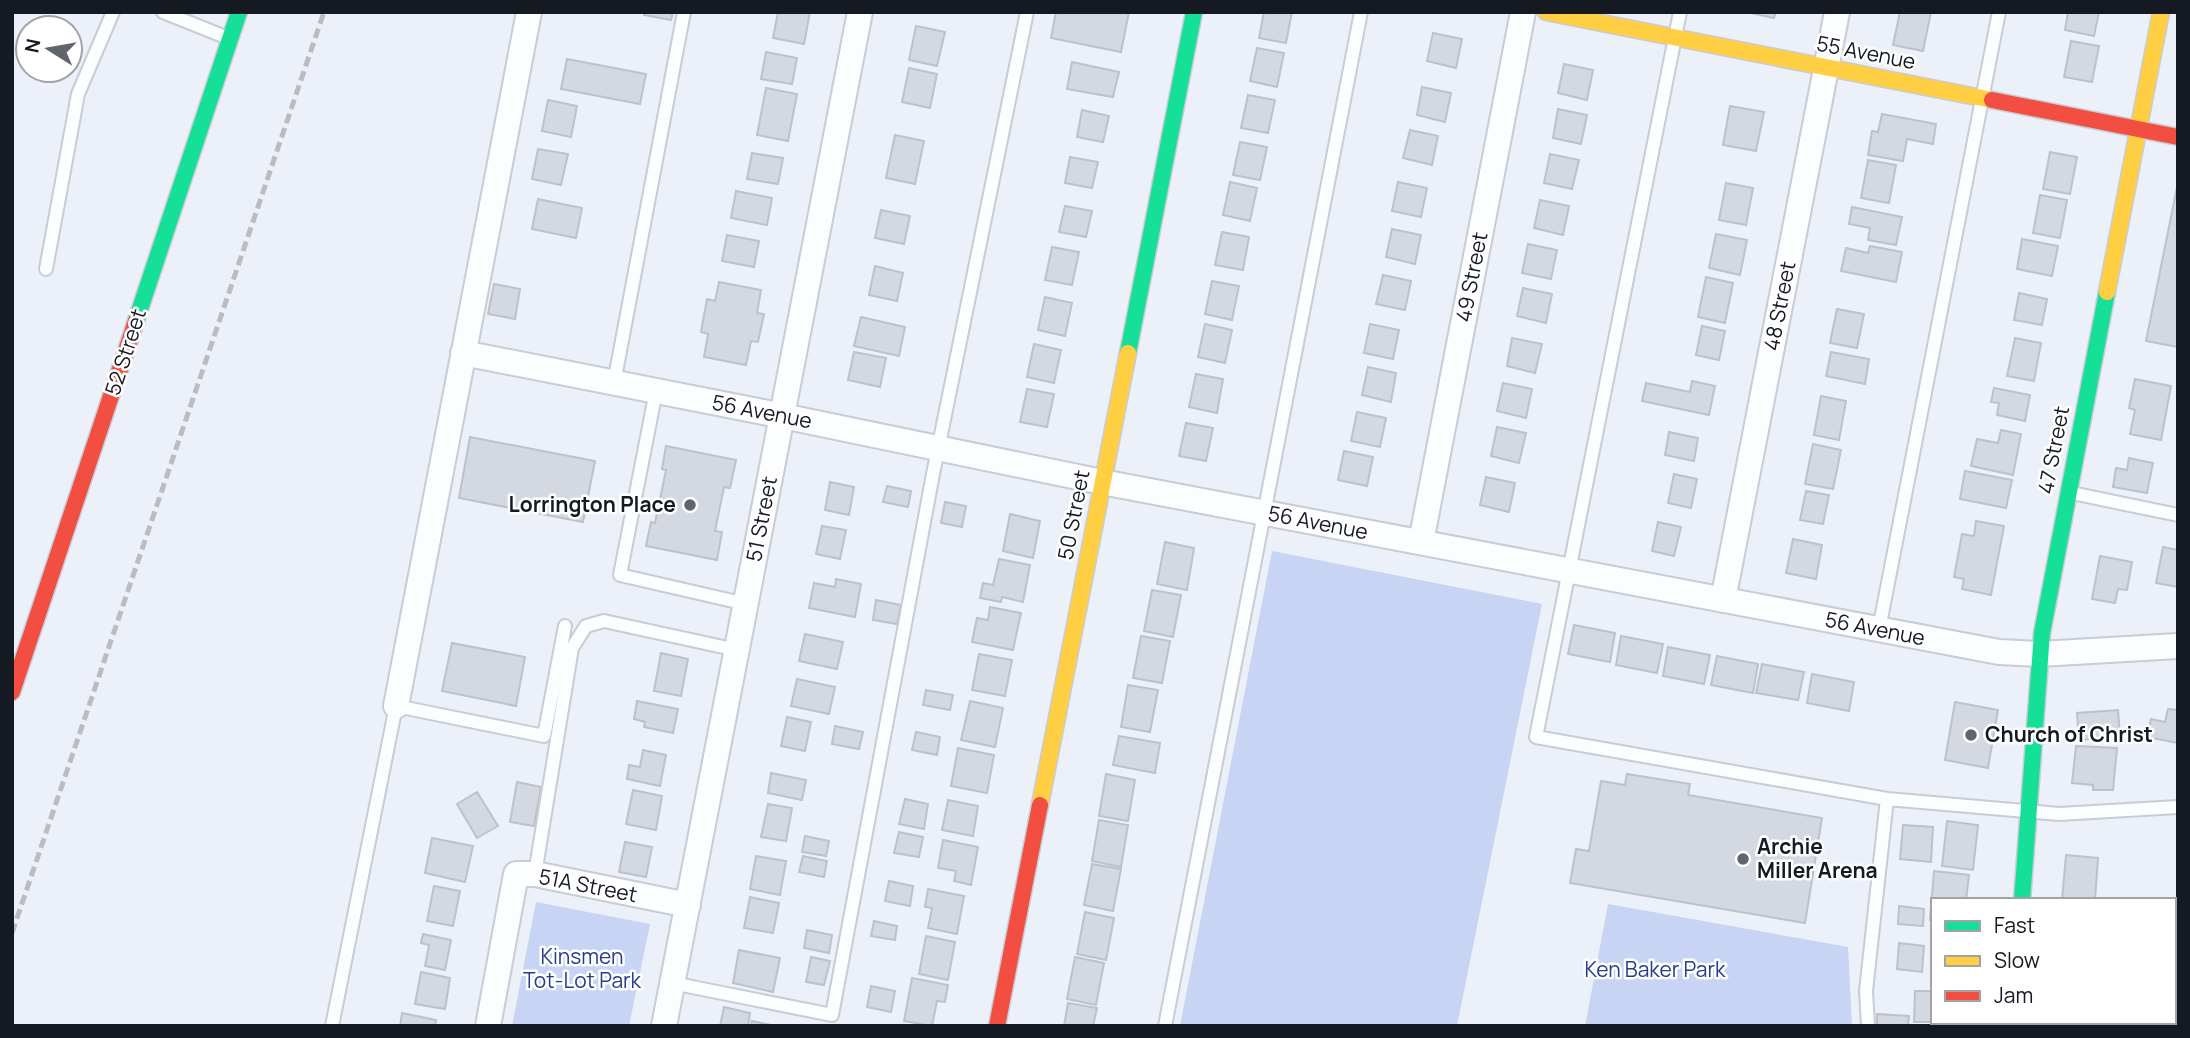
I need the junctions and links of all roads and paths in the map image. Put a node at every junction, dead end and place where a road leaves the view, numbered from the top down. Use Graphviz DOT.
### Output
graph roads {
  1 [pos="113,12"];
  2 [pos="163,12"];
  3 [pos="239,12"];
  4 [pos="529,12"];
  5 [pos="684,12"];
  6 [pos="860,12"];
  7 [pos="1027,12"];
  8 [pos="1195,12"];
  9 [pos="1361,12"];
  10 [pos="1524,12"];
  11 [pos="1546,12"];
  12 [pos="1680,12"];
  13 [pos="1838,12"];
  14 [pos="1998,12"];
  15 [pos="2161,12"];
  16 [pos="1675,37"];
  17 [pos="230,39"];
  18 [pos="1827,66"];
  19 [pos="1982,97"];
  20 [pos="2138,129"];
  21 [pos="2178,136"];
  22 [pos="46,270"];
  23 [pos="463,353"];
  24 [pos="614,383"];
  25 [pos="656,391"];
  26 [pos="782,416"];
  27 [pos="939,448"];
  28 [pos="1102,482"];
  29 [pos="2067,492"];
  30 [pos="1265,513"];
  31 [pos="2178,514"];
  32 [pos="1421,542"];
  33 [pos="1570,571"];
  34 [pos="1723,600"];
  35 [pos="746,604"];
  36 [pos="565,626"];
  37 [pos="1879,629"];
  38 [pos="2178,646"];
  39 [pos="737,650"];
  40 [pos="2040,654"];
  41 [pos="12,692"];
  42 [pos="396,706"];
  43 [pos="1887,799"];
  44 [pos="2178,807"];
  45 [pos="2028,812"];
  46 [pos="535,874"];
  47 [pos="2022,898"];
  48 [pos="688,905"];
  49 [pos="672,983"];
  50 [pos="332,1026"];
  51 [pos="488,1026"];
  52 [pos="664,1026"];
  53 [pos="997,1026"];
  54 [pos="1165,1026"];
  55 [pos="1868,1026"];
  1 -- 22 [label="lane"];
  2 -- 17 [label="lane"];
  3 -- 17 [label="street, 52 Street"];
  4 -- 23 [label="street"];
  5 -- 24 [label="lane"];
  6 -- 26 [label="street, 51 Street"];
  7 -- 27 [label="lane"];
  8 -- 28 [label="street, 50 Street"];
  9 -- 30 [label="lane"];
  10 -- 32 [label="street, 49 Street"];
  11 -- 16 [label="street, 55 Avenue"];
  12 -- 16 [label="lane"];
  13 -- 18 [label="street, 48 Street"];
  14 -- 19 [label="lane"];
  15 -- 20 [label="street, 47 Street"];
  16 -- 18 [label="street, 55 Avenue"];
  16 -- 33 [label="lane"];
  17 -- 41 [label="street, 52 Street"];
  18 -- 19 [label="street, 55 Avenue"];
  18 -- 34 [label="street, 48 Street"];
  19 -- 20 [label="street, 55 Avenue"];
  19 -- 37 [label="lane"];
  20 -- 21 [label="street, 55 Avenue"];
  20 -- 29 [label="street, 47 Street"];
  23 -- 24 [label="street, 56 Avenue"];
  23 -- 42 [label="street"];
  24 -- 25 [label="street, 56 Avenue"];
  25 -- 26 [label="street, 56 Avenue"];
  25 -- 35 [label="lane"];
  26 -- 27 [label="street, 56 Avenue"];
  26 -- 35 [label="street, 51 Street"];
  27 -- 28 [label="street, 56 Avenue"];
  27 -- 49 [label="lane"];
  28 -- 30 [label="street, 56 Avenue"];
  28 -- 53 [label="street, 50 Street"];
  29 -- 31 [label="lane"];
  29 -- 40 [label="street, 47 Street"];
  30 -- 32 [label="street, 56 Avenue"];
  30 -- 54 [label="lane"];
  32 -- 33 [label="street, 56 Avenue"];
  33 -- 34 [label="street, 56 Avenue"];
  33 -- 43 [label="lane"];
  34 -- 37 [label="street, 56 Avenue"];
  35 -- 39 [label="street, 51 Street"];
  36 -- 42 [label="lane"];
  37 -- 40 [label="street, 56 Avenue"];
  38 -- 40 [label="street, 56 Avenue"];
  39 -- 46 [label="lane"];
  39 -- 48 [label="street, 51 Street"];
  40 -- 45 [label="street, 47 Street"];
  42 -- 50 [label="lane"];
  43 -- 45 [label="lane"];
  43 -- 55 [label="lane"];
  44 -- 45 [label="lane"];
  45 -- 47 [label="street, 47 Street"];
  46 -- 48 [label="street, 51A Street"];
  46 -- 51 [label="street, 51A Street"];
  48 -- 49 [label="street, 51 Street"];
  49 -- 52 [label="street, 51 Street"];
}
